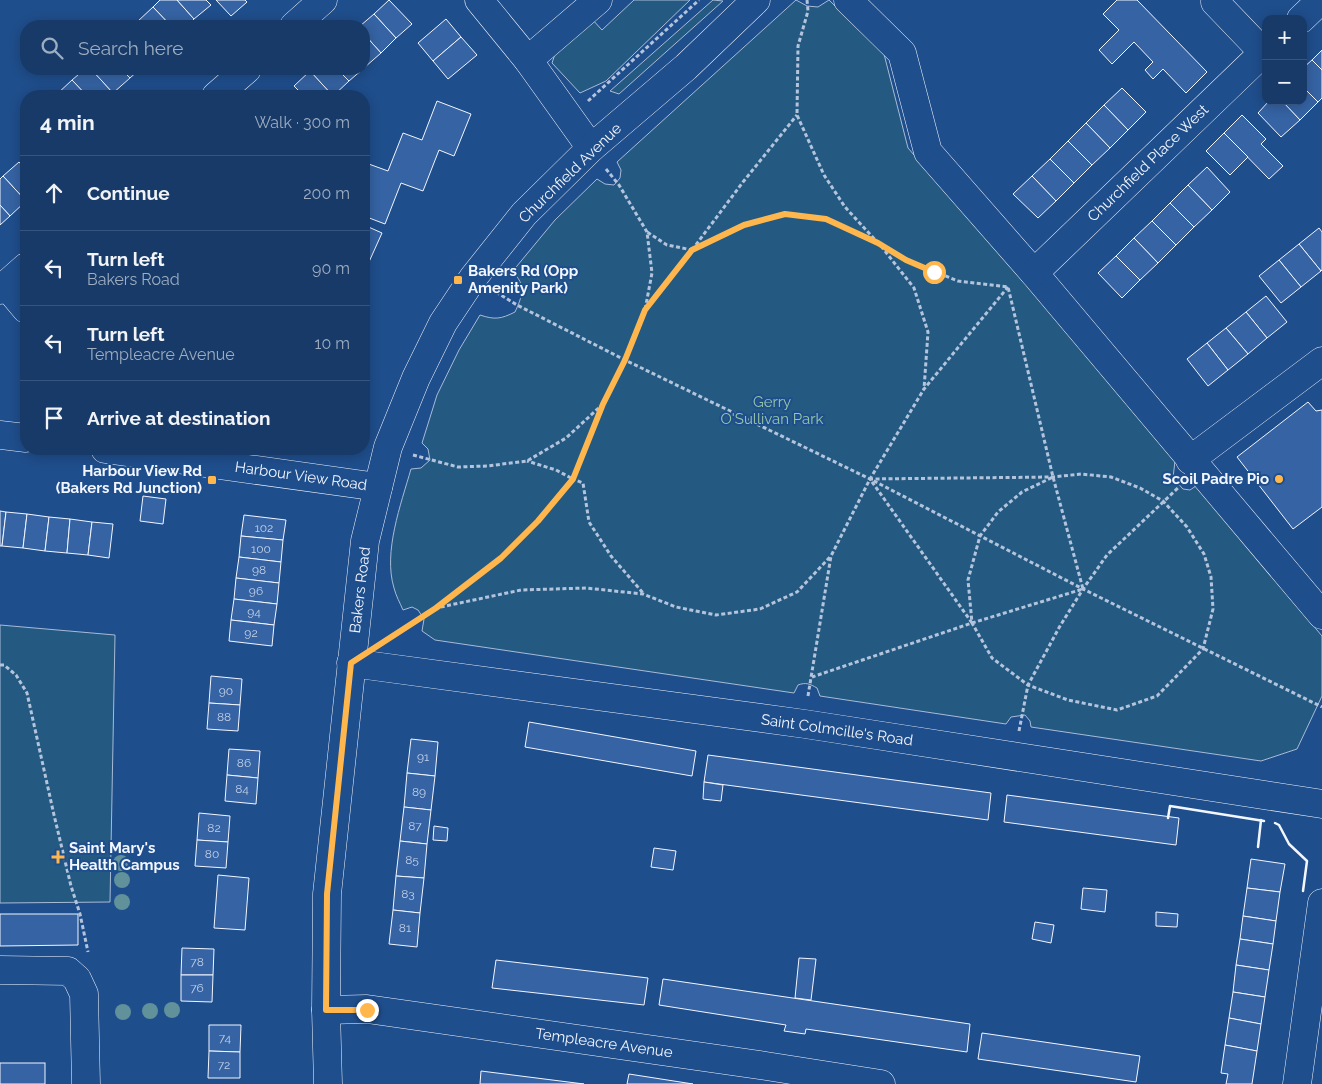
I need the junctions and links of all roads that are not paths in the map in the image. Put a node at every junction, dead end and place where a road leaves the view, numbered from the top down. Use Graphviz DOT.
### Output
graph roads {
  1 [pos="323,0"];
  2 [pos="479,0"];
  3 [pos="598,0"];
  4 [pos="756,0"];
  5 [pos="848,0"];
  6 [pos="1217,0"];
  7 [pos="1321,0"];
  8 [pos="1304,15"];
  9 [pos="301,20"];
  10 [pos="1262,48"];
  11 [pos="1262,54"];
  12 [pos="528,60"];
  13 [pos="240,75"];
  14 [pos="223,90"];
  15 [pos="591,148"];
  16 [pos="20,272"];
  17 [pos="1034,273"];
  18 [pos="3,288"];
  19 [pos="20,304"];
  20 [pos="1322,361"];
  21 [pos="0,435"];
  22 [pos="20,437"];
  23 [pos="148,455"];
  24 [pos="1194,465"];
  25 [pos="378,487"];
  26 [pos="1322,615"];
  27 [pos="351,663"];
  28 [pos="1322,804"];
  29 [pos="1322,903"];
  30 [pos="0,970"];
  31 [pos="326,1010"];
  32 [pos="872,1083"];
  33 [pos="86,1084"];
  34 [pos="328,1084"];
  35 [pos="1297,1084"];
  1 -- 9 [label="street"];
  2 -- 12 [label="street"];
  3 -- 12 [label="street"];
  4 -- 15 [label="street, Churchfield Avenue"];
  5 -- 17 [label="street"];
  6 -- 10 [label="street, Churchfield Place West"];
  7 -- 8 [label="street"];
  11 -- 17 [label="street, Churchfield Place West"];
  12 -- 15 [label="street"];
  13 -- 14 [label="street"];
  15 -- 25 [label="street, Churchfield Avenue"];
  16 -- 18 [label="street"];
  17 -- 24 [label="street"];
  18 -- 19 [label="street"];
  20 -- 24 [label="street"];
  21 -- 22 [label="street"];
  23 -- 25 [label="street, Harbour View Road"];
  24 -- 26 [label="street"];
  25 -- 27 [label="street, Bakers Road"];
  27 -- 28 [label="street, Saint Colmcille's Road"];
  27 -- 31 [label="street, Bakers Road"];
  29 -- 35 [label="street"];
  30 -- 33 [label="street"];
  31 -- 32 [label="street, Templeacre Avenue"];
  31 -- 34 [label="street, Bakers Road"];
}
